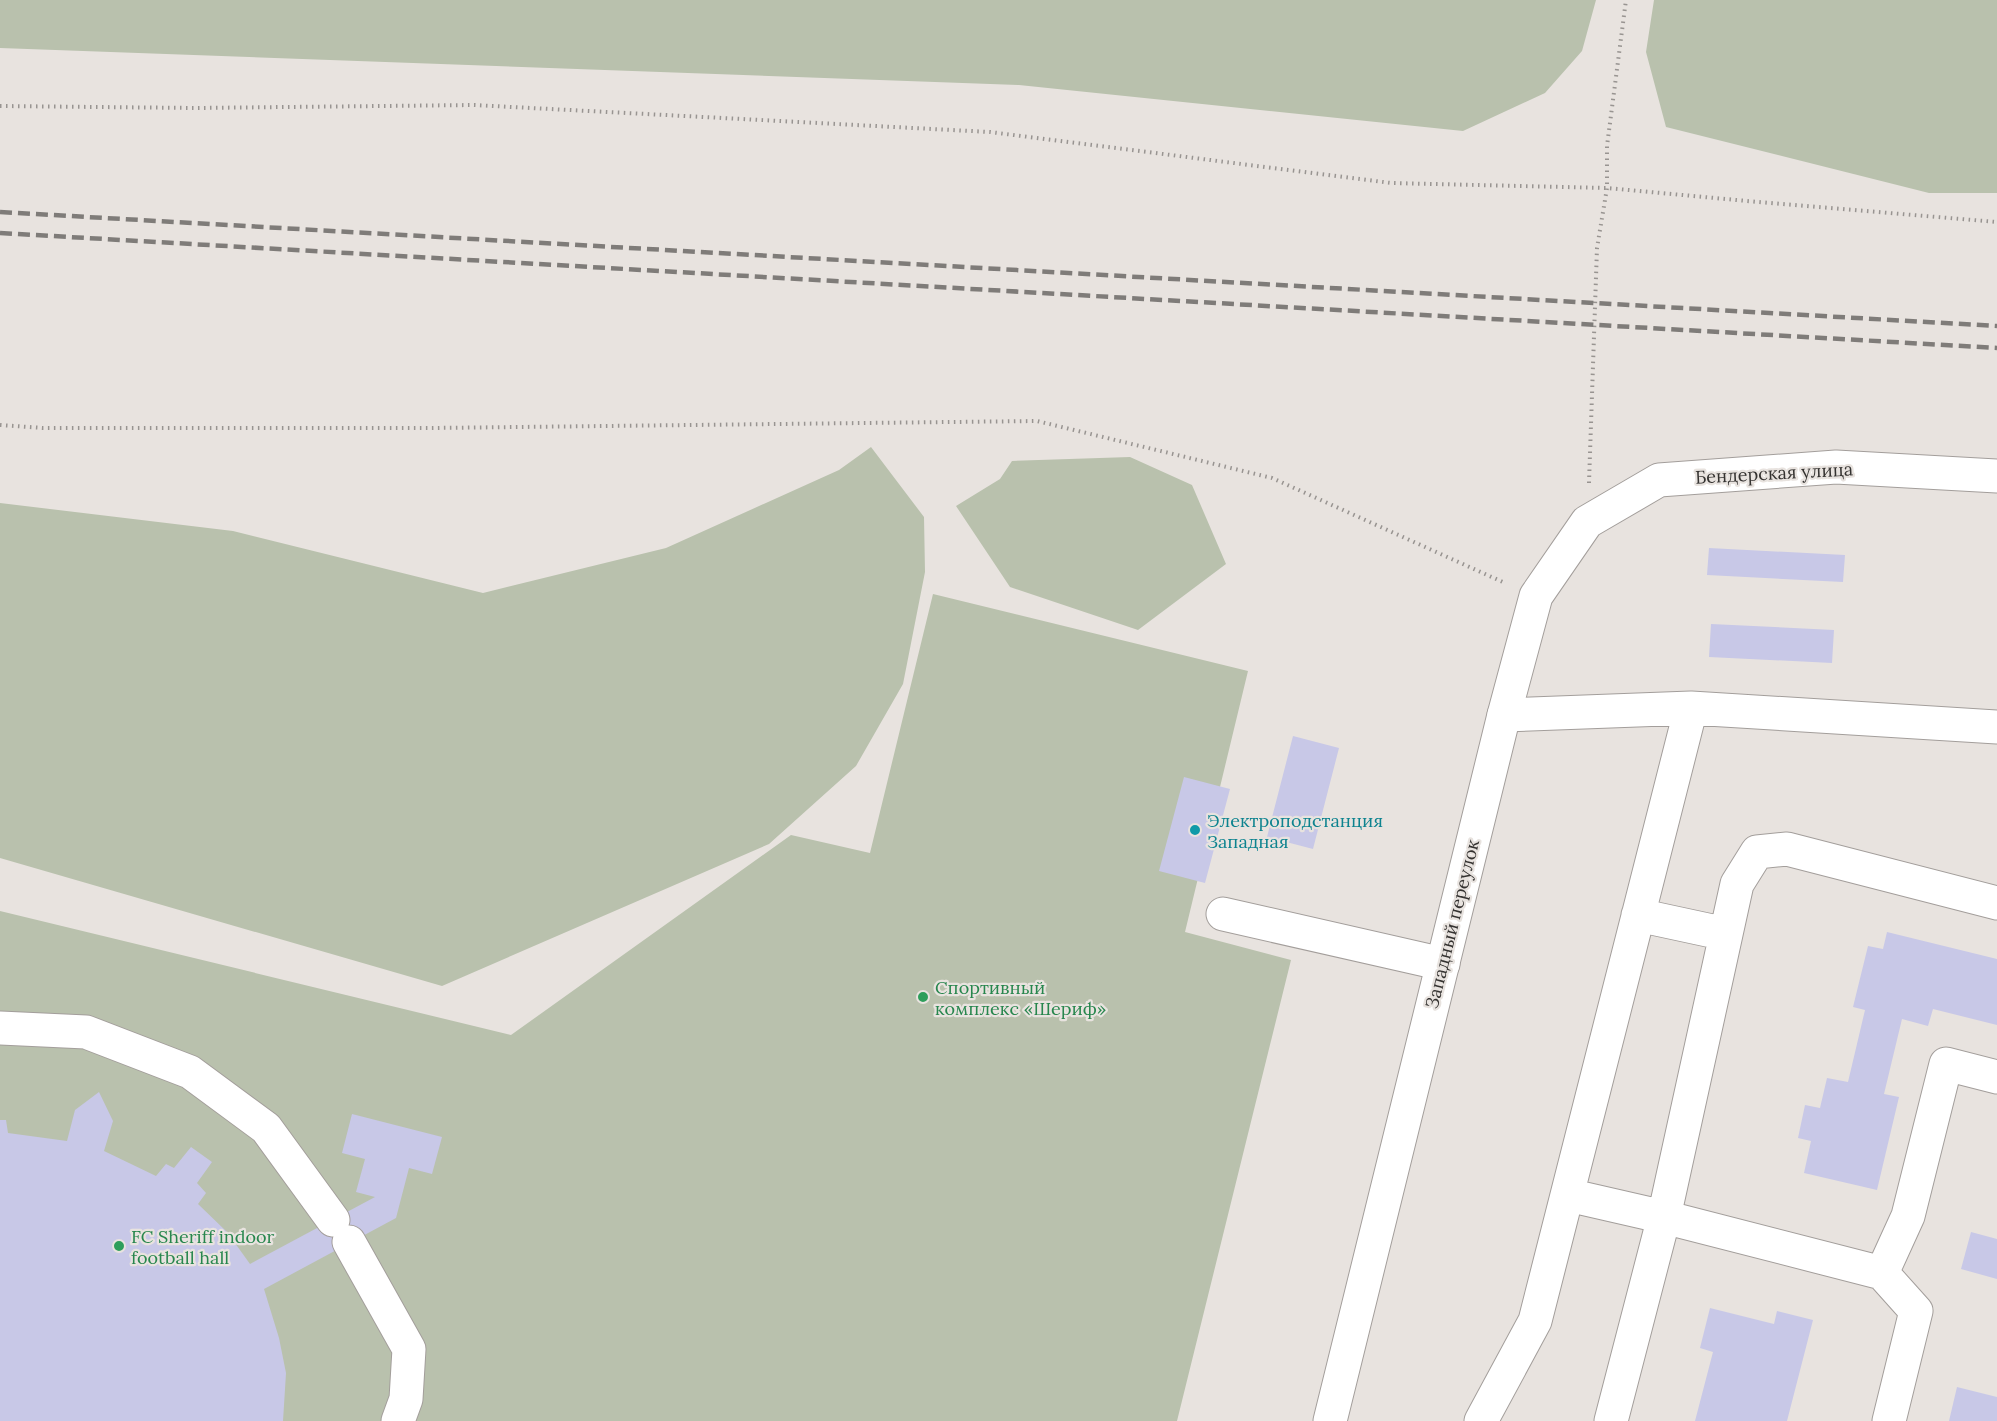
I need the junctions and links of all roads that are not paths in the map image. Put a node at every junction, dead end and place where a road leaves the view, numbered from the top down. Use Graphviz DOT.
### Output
graph roads {
  1 [pos="1997,476"];
  2 [pos="1659,480"];
  3 [pos="1691,708"];
  4 [pos="1504,715"];
  5 [pos="1997,727"];
  6 [pos="1997,903"];
  7 [pos="1223,914"];
  8 [pos="1638,915"];
  9 [pos="1726,934"];
  10 [pos="1443,964"];
  11 [pos="0,1028"];
  12 [pos="1997,1077"];
  13 [pos="1568,1195"];
  14 [pos="1664,1217"];
  15 [pos="1882,1273"];
  16 [pos="398,1421"];
  17 [pos="1330,1421"];
  18 [pos="1481,1421"];
  19 [pos="1611,1421"];
  20 [pos="1889,1421"];
  1 -- 2 [label="street, Бендерская улица"];
  2 -- 4 [label="street, Западный переулок"];
  3 -- 4 [label="street"];
  3 -- 5 [label="street"];
  3 -- 8 [label="street"];
  4 -- 10 [label="street, Западный переулок"];
  6 -- 9 [label="street"];
  7 -- 10 [label="street"];
  8 -- 9 [label="street"];
  8 -- 13 [label="street"];
  9 -- 14 [label="street"];
  10 -- 17 [label="street, Западный переулок"];
  11 -- 16 [label="street"];
  12 -- 15 [label="street"];
  13 -- 14 [label="street"];
  13 -- 18 [label="street"];
  14 -- 15 [label="street"];
  14 -- 19 [label="street"];
  15 -- 20 [label="street"];
}
